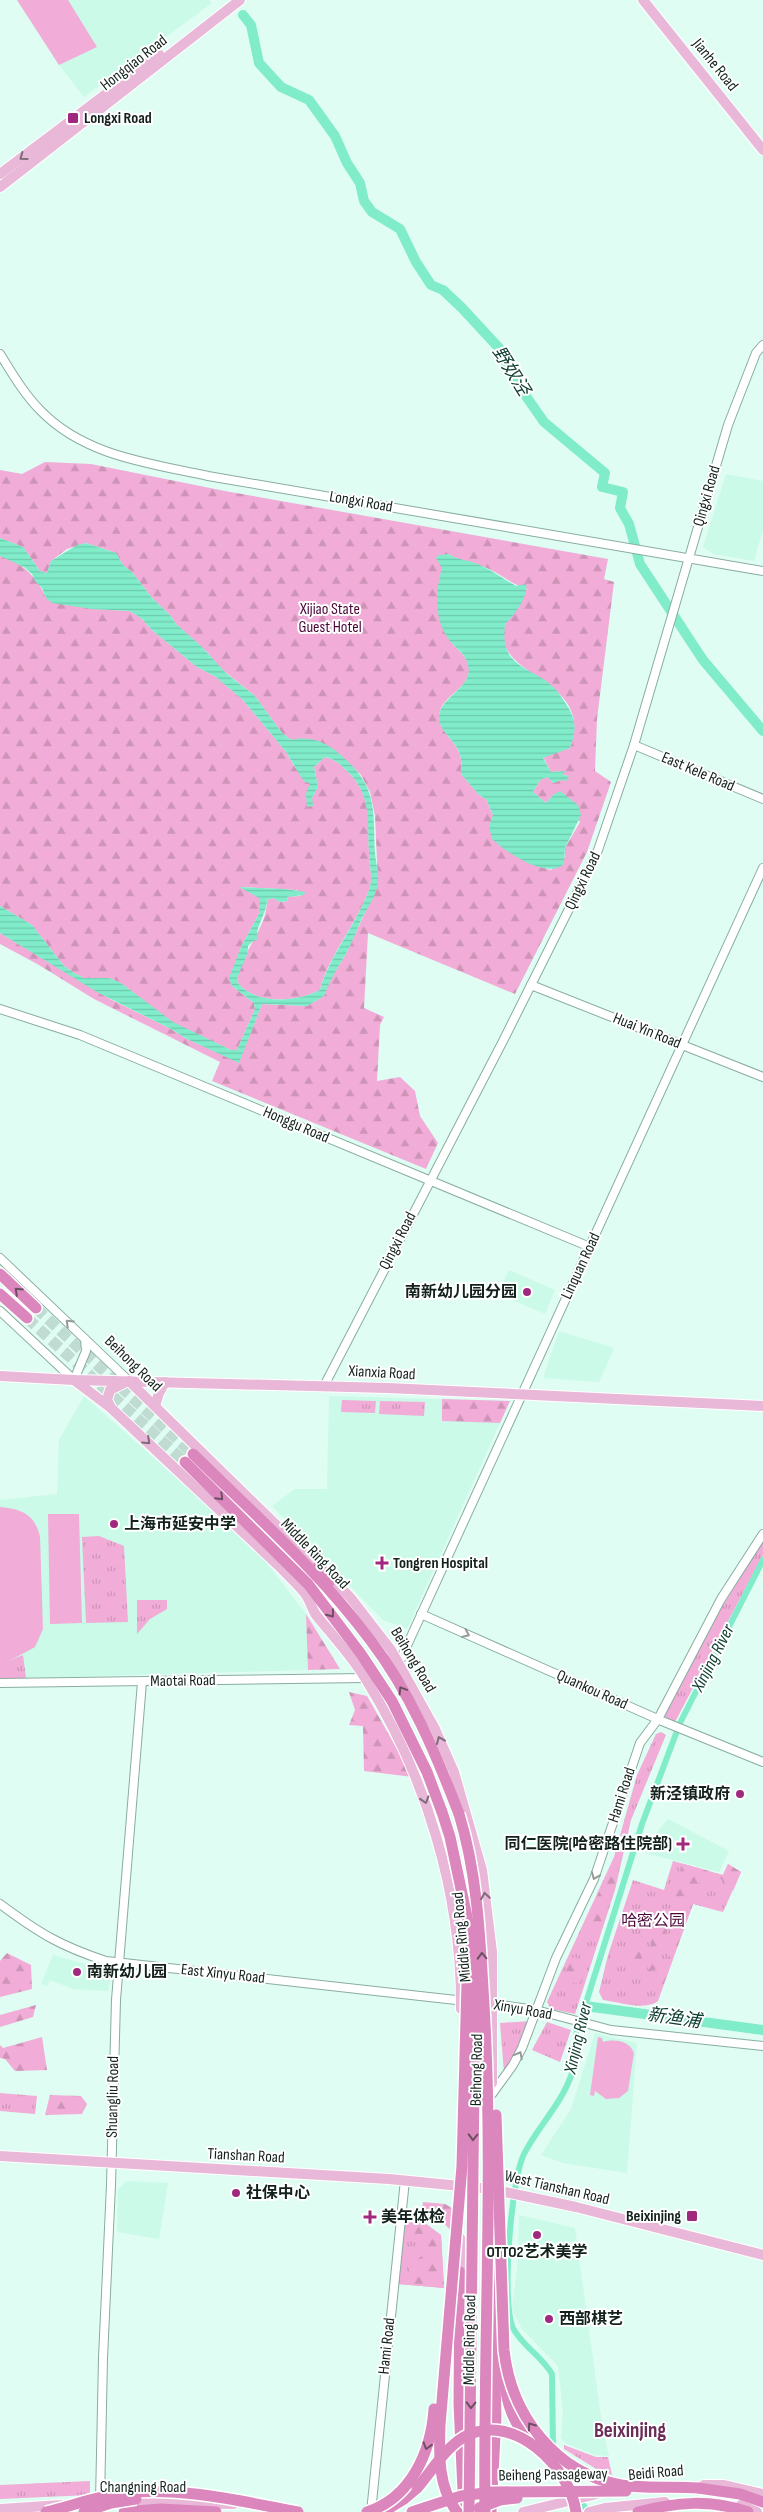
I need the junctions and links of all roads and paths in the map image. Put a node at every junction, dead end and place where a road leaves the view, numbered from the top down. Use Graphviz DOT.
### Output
graph roads {
  1 [pos="229,0"];
  2 [pos="240,0"];
  3 [pos="643,0"];
  4 [pos="763,150"];
  5 [pos="0,174"];
  6 [pos="0,187"];
  7 [pos="763,345"];
  8 [pos="0,354"];
  9 [pos="689,559"];
  10 [pos="763,572"];
  11 [pos="634,745"];
  12 [pos="763,799"];
  13 [pos="763,868"];
  14 [pos="531,985"];
  15 [pos="0,1009"];
  16 [pos="682,1045"];
  17 [pos="763,1077"];
  18 [pos="430,1179"];
  19 [pos="590,1247"];
  20 [pos="0,1258"];
  21 [pos="0,1274"];
  22 [pos="0,1294"];
  23 [pos="36,1308"];
  24 [pos="0,1311"];
  25 [pos="27,1318"];
  26 [pos="85,1339"];
  27 [pos="0,1376"];
  28 [pos="74,1380"];
  29 [pos="129,1381"];
  30 [pos="165,1382"];
  31 [pos="324,1386"];
  32 [pos="522,1395"];
  33 [pos="108,1405"];
  34 [pos="155,1406"];
  35 [pos="763,1406"];
  36 [pos="763,1534"];
  37 [pos="319,1565"];
  38 [pos="421,1614"];
  39 [pos="372,1642"];
  40 [pos="399,1663"];
  41 [pos="365,1678"];
  42 [pos="142,1682"];
  43 [pos="0,1683"];
  44 [pos="660,1720"];
  45 [pos="763,1762"];
  46 [pos="450,1837"];
  47 [pos="0,1904"];
  48 [pos="120,1963"];
  49 [pos="461,2000"];
  50 [pos="493,2004"];
  51 [pos="536,2010"];
  52 [pos="763,2046"];
  53 [pos="489,2077"];
  54 [pos="492,2094"];
  55 [pos="0,2156"];
  56 [pos="112,2164"];
  57 [pos="405,2180"];
  58 [pos="460,2186"];
  59 [pos="490,2189"];
  60 [pos="490,2224"];
  61 [pos="763,2255"];
  62 [pos="456,2274"];
  63 [pos="504,2350"];
  64 [pos="544,2455"];
  65 [pos="698,2488"];
  66 [pos="763,2494"];
  67 [pos="763,2502"];
  68 [pos="100,2507"];
  69 [pos="0,2509"];
  70 [pos="144,2510"];
  71 [pos="281,2511"];
  72 [pos="46,2512"];
  73 [pos="84,2512"];
  74 [pos="124,2512"];
  75 [pos="187,2512"];
  76 [pos="216,2512"];
  77 [pos="298,2512"];
  78 [pos="367,2512"];
  79 [pos="371,2512"];
  80 [pos="383,2512"];
  81 [pos="412,2512"];
  82 [pos="456,2512"];
  83 [pos="464,2512"];
  84 [pos="470,2512"];
  85 [pos="485,2512"];
  86 [pos="491,2512"];
  87 [pos="523,2512"];
  88 [pos="576,2512"];
  89 [pos="589,2512"];
  90 [pos="638,2512"];
  91 [pos="748,2512"];
  92 [pos="757,2512"];
  1 -- 5 [label="main road, Hongqiao Road, one-way"];
  2 -- 6 [label="main road, Hongqiao Road"];
  3 -- 4 [label="main road, Jianhe Road"];
  7 -- 9 [label="street, Qingxi Road"];
  8 -- 9 [label="street, Longxi Road"];
  9 -- 10 [label="street, Longxi Road"];
  9 -- 11 [label="street, Qingxi Road"];
  11 -- 12 [label="street, East Kele Road"];
  11 -- 14 [label="street, Qingxi Road"];
  13 -- 16 [label="street, Linquan Road"];
  14 -- 16 [label="street, Huai Yin Road"];
  14 -- 18 [label="street, Qingxi Road"];
  15 -- 18 [label="street, Honggu Road"];
  16 -- 17 [label="street, Huai Yin Road"];
  16 -- 19 [label="street, Linquan Road"];
  18 -- 19 [label="street, Honggu Road"];
  18 -- 31 [label="street, Qingxi Road"];
  19 -- 32 [label="street, Linquan Road"];
  26 -- 20 [label="street, Beihong Road, one-way"];
  23 -- 21 [label="highway, one-way"];
  22 -- 25 [label="highway"];
  24 -- 28 [label="street, Beihong Road"];
  26 -- 28 [label="street"];
  26 -- 29 [label="street, Beihong Road"];
  27 -- 28 [label="main road, Xianxia Road"];
  28 -- 29 [label="main road, Xianxia Road"];
  28 -- 33 [label="main road, Beihong Road"];
  29 -- 30 [label="main road, Xianxia Road"];
  29 -- 33 [label="main road"];
  29 -- 34 [label="main road, Beihong Road"];
  30 -- 31 [label="main road, Xianxia Road"];
  30 -- 34 [label="main road"];
  31 -- 32 [label="main road, Xianxia Road"];
  32 -- 35 [label="main road, Xianxia Road"];
  32 -- 38 [label="street, Linquan Road"];
  33 -- 41 [label="main road, Beihong Road, one-way"];
  34 -- 37 [label="main road, Beihong Road"];
  36 -- 44 [label="street, Hami Road"];
  37 -- 39 [label="highway"];
  37 -- 40 [label="main road, Beihong Road"];
  38 -- 40 [label="street, Linquan Road"];
  38 -- 44 [label="street, Quankou Road, one-way"];
  39 -- 46 [label="highway, Middle Ring Road, one-way, bridge"];
  53 -- 39 [label="highway, Middle Ring Road, one-way, bridge"];
  50 -- 40 [label="main road, Beihong Road, one-way"];
  41 -- 42 [label="street, Maotai Road"];
  41 -- 49 [label="main road, Beihong Road, one-way"];
  42 -- 43 [label="street, Maotai Road"];
  42 -- 48 [label="street, Shuangliu Road"];
  44 -- 45 [label="street, Quankou Road"];
  44 -- 51 [label="street, Hami Road, one-way"];
  46 -- 62 [label="highway, bridge"];
  46 -- 84 [label="highway, Middle Ring Road, one-way, bridge"];
  47 -- 48 [label="street, East Xinyu Road"];
  48 -- 49 [label="street, East Xinyu Road"];
  48 -- 56 [label="street, Shuangliu Road"];
  49 -- 50 [label="street, Xinyu Road"];
  49 -- 58 [label="main road, Beihong Road"];
  50 -- 51 [label="street, Xinyu Road"];
  50 -- 54 [label="main road, Beihong Road"];
  51 -- 52 [label="street, Xinyu Road"];
  54 -- 51 [label="street, Hami Road, one-way"];
  53 -- 63 [label="highway, bridge"];
  53 -- 85 [label="highway, Middle Ring Road, bridge"];
  54 -- 59 [label="main road, Beihong Road"];
  55 -- 56 [label="main road, Tianshan Road"];
  56 -- 57 [label="main road, Tianshan Road"];
  56 -- 68 [label="street, Shuangliu Road"];
  57 -- 58 [label="main road, Tianshan Road"];
  57 -- 79 [label="street, Hami Road"];
  58 -- 59 [label="main road, Tianshan Road"];
  58 -- 62 [label="main road, Beihong Road"];
  59 -- 60 [label="main road, Beihong Road"];
  59 -- 61 [label="main road, West Tianshan Road"];
  60 -- 86 [label="highway, bridge"];
  62 -- 78 [label="highway, one-way, bridge"];
  62 -- 82 [label="highway, bridge"];
  62 -- 83 [label="highway, bridge"];
  63 -- 64 [label="highway, bridge"];
  65 -- 63 [label="highway, one-way, bridge"];
  64 -- 80 [label="highway, bridge"];
  64 -- 88 [label="highway, bridge"];
  65 -- 67 [label="highway"];
  65 -- 81 [label="highway, Beiheng Passageway, bridge"];
  65 -- 84 [label="highway, bridge"];
  66 -- 87 [label="main road, Beidi Road"];
  68 -- 69 [label="main road, Changning Road"];
  68 -- 71 [label="main road, Changning Road"];
  70 -- 74 [label="highway"];
  70 -- 75 [label="highway"];
  70 -- 76 [label="highway"];
  71 -- 72 [label="highway, bridge"];
  71 -- 73 [label="highway, bridge"];
  71 -- 77 [label="highway, bridge"];
  89 -- 92 [label="main road, Beidi Road"];
  90 -- 91 [label="highway"];
}
